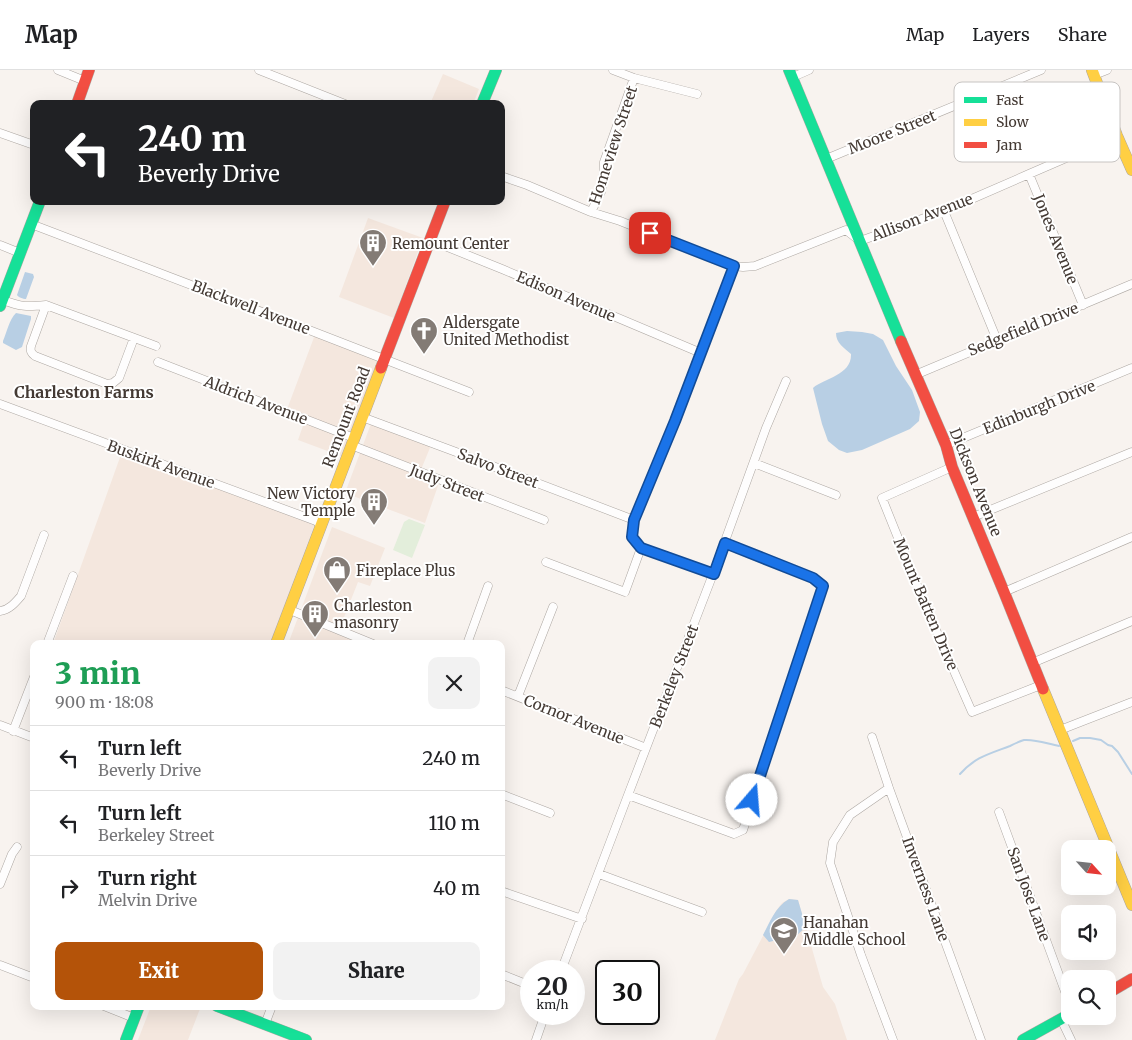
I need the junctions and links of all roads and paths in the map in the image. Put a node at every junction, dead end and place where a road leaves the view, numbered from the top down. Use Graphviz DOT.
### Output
graph roads {
  1 [pos="58,70"];
  2 [pos="259,70"];
  3 [pos="496,70"];
  4 [pos="613,70"];
  5 [pos="809,70"];
  6 [pos="1041,70"];
  7 [pos="1107,70"];
  8 [pos="1093,72"];
  9 [pos="791,74"];
  10 [pos="87,75"];
  11 [pos="634,78"];
  12 [pos="1012,82"];
  13 [pos="697,94"];
  14 [pos="78,100"];
  15 [pos="335,100"];
  16 [pos="484,100"];
  17 [pos="954,106"];
  18 [pos="0,133"];
  19 [pos="1120,143"];
  20 [pos="30,144"];
  21 [pos="826,159"];
  22 [pos="1057,162"];
  23 [pos="1132,170"];
  24 [pos="1029,174"];
  25 [pos="505,177"];
  26 [pos="38,205"];
  27 [pos="444,205"];
  28 [pos="944,211"];
  29 [pos="591,212"];
  30 [pos="31,224"];
  31 [pos="430,240"];
  32 [pos="860,241"];
  33 [pos="0,245"];
  34 [pos="20,253"];
  35 [pos="734,266"];
  36 [pos="1132,284"];
  37 [pos="1,303"];
  38 [pos="46,305"];
  39 [pos="1083,305"];
  40 [pos="134,338"];
  41 [pos="997,340"];
  42 [pos="156,346"];
  43 [pos="701,353"];
  44 [pos="384,359"];
  45 [pos="158,362"];
  46 [pos="1132,368"];
  47 [pos="915,375"];
  48 [pos="786,381"];
  49 [pos="469,392"];
  50 [pos="0,404"];
  51 [pos="362,417"];
  52 [pos="352,441"];
  53 [pos="946,445"];
  54 [pos="1132,452"];
  55 [pos="754,463"];
  56 [pos="952,467"];
  57 [pos="836,495"];
  58 [pos="973,518"];
  59 [pos="544,520"];
  60 [pos="634,520"];
  61 [pos="322,526"];
  62 [pos="44,535"];
  63 [pos="1132,537"];
  64 [pos="725,543"];
  65 [pos="641,548"];
  66 [pos="546,562"];
  67 [pos="714,574"];
  68 [pos="73,576"];
  69 [pos="488,586"];
  70 [pos="1004,592"];
  71 [pos="553,608"];
  72 [pos="290,610"];
  73 [pos="0,611"];
  74 [pos="1132,621"];
  75 [pos="48,640"];
  76 [pos="278,640"];
  77 [pos="363,640"];
  78 [pos="468,640"];
  79 [pos="1032,664"];
  80 [pos="1041,685"];
  81 [pos="30,687"];
  82 [pos="505,691"];
  83 [pos="518,696"];
  84 [pos="1132,702"];
  85 [pos="0,725"];
  86 [pos="1060,730"];
  87 [pos="13,731"];
  88 [pos="30,737"];
  89 [pos="872,737"];
  90 [pos="646,748"];
  91 [pos="888,788"];
  92 [pos="628,795"];
  93 [pos="505,796"];
  94 [pos="999,812"];
  95 [pos="550,813"];
  96 [pos="17,847"];
  97 [pos="599,874"];
  98 [pos="0,884"];
  99 [pos="505,893"];
  100 [pos="1132,905"];
  101 [pos="702,912"];
  102 [pos="582,919"];
  103 [pos="566,960"];
  104 [pos="0,965"];
  105 [pos="30,976"];
  106 [pos="505,976"];
  107 [pos="1132,979"];
  108 [pos="1061,981"];
  109 [pos="520,982"];
  110 [pos="1116,988"];
  111 [pos="114,1010"];
  112 [pos="137,1010"];
  113 [pos="228,1010"];
  114 [pos="271,1010"];
  115 [pos="134,1018"];
  116 [pos="1061,1020"];
  117 [pos="266,1024"];
  118 [pos="541,1025"];
  119 [pos="1067,1025"];
  120 [pos="126,1040"];
  121 [pos="306,1040"];
  122 [pos="536,1040"];
  123 [pos="893,1040"];
  124 [pos="981,1040"];
  125 [pos="1023,1040"];
  126 [pos="1070,1040"];
  1 -- 10 [label="street"];
  2 -- 15 [label="street"];
  3 -- 16 [label="street"];
  4 -- 11 [label="street"];
  5 -- 9 [label="street"];
  6 -- 12 [label="street, Moore Street"];
  7 -- 8 [label="street"];
  9 -- 21 [label="street, Dickson Avenue"];
  10 -- 14 [label="street"];
  11 -- 13 [label="street"];
  11 -- 29 [label="street, Homeview Street"];
  17 -- 21 [label="street, Moore Street"];
  18 -- 20 [label="street"];
  19 -- 23 [label="street"];
  21 -- 32 [label="street, Dickson Avenue"];
  22 -- 24 [label="street, Allison Avenue"];
  24 -- 28 [label="street, Allison Avenue"];
  24 -- 39 [label="street, Jones Avenue"];
  25 -- 29 [label="street, Allison Avenue"];
  26 -- 30 [label="street"];
  27 -- 31 [label="street, Remount Road"];
  28 -- 32 [label="street, Allison Avenue"];
  28 -- 41 [label="street"];
  29 -- 35 [label="street, Allison Avenue"];
  30 -- 34 [label="street"];
  30 -- 44 [label="street, Blackwell Avenue"];
  31 -- 43 [label="street, Edison Avenue"];
  31 -- 44 [label="street, Remount Road"];
  32 -- 35 [label="street, Allison Avenue"];
  32 -- 47 [label="street, Dickson Avenue"];
  33 -- 34 [label="street"];
  34 -- 37 [label="street"];
  35 -- 43 [label="street"];
  36 -- 39 [label="street, Sedgefield Drive"];
  37 -- 38 [label="street"];
  38 -- 40 [label="street"];
  38 -- 40 [label="street"];
  39 -- 41 [label="street, Sedgefield Drive"];
  40 -- 42 [label="street"];
  41 -- 47 [label="street, Sedgefield Drive"];
  43 -- 60 [label="street"];
  44 -- 49 [label="street, Blackwell Avenue"];
  44 -- 51 [label="street, Remount Road"];
  45 -- 52 [label="street, Aldrich Avenue"];
  46 -- 53 [label="street, Edinburgh Drive"];
  47 -- 53 [label="street, Dickson Avenue"];
  48 -- 55 [label="street, Berkeley Street"];
  50 -- 61 [label="street, Buskirk Avenue"];
  51 -- 52 [label="street, Remount Road"];
  51 -- 60 [label="street, Salvo Street"];
  52 -- 59 [label="street, Judy Street"];
  52 -- 61 [label="street, Remount Road"];
  53 -- 56 [label="street, Dickson Avenue"];
  54 -- 58 [label="street"];
  55 -- 57 [label="street"];
  55 -- 64 [label="street, Berkeley Street"];
  56 -- 58 [label="street, Dickson Avenue"];
  56 -- 80 [label="street, Mount Batten Drive"];
  58 -- 70 [label="street, Dickson Avenue"];
  60 -- 65 [label="street"];
  61 -- 72 [label="street, Remount Road"];
  62 -- 73 [label="street"];
  63 -- 70 [label="street"];
  64 -- 67 [label="street, Berkeley Street"];
  64 -- 92 [label="street"];
  65 -- 66 [label="street"];
  65 -- 67 [label="street"];
  67 -- 90 [label="street, Berkeley Street"];
  68 -- 75 [label="street"];
  69 -- 78 [label="street"];
  70 -- 79 [label="street, Dickson Avenue"];
  71 -- 83 [label="street"];
  72 -- 76 [label="street, Remount Road"];
  72 -- 77 [label="street"];
  74 -- 79 [label="street"];
  79 -- 80 [label="street, Dickson Avenue"];
  80 -- 86 [label="street, Dickson Avenue"];
  81 -- 87 [label="street"];
  82 -- 83 [label="street, Cornor Avenue"];
  83 -- 90 [label="street, Cornor Avenue"];
  84 -- 86 [label="street"];
  85 -- 87 [label="street"];
  86 -- 100 [label="street, Dickson Avenue"];
  87 -- 88 [label="street"];
  89 -- 91 [label="street, Inverness Lane"];
  90 -- 92 [label="street, Berkeley Street"];
  91 -- 123 [label="street"];
  91 -- 124 [label="street, Inverness Lane"];
  92 -- 97 [label="street, Berkeley Street"];
  93 -- 95 [label="street"];
  94 -- 108 [label="street, San Jose Lane"];
  96 -- 98 [label="street"];
  97 -- 101 [label="street"];
  97 -- 102 [label="street, Berkeley Street"];
  99 -- 102 [label="street"];
  102 -- 103 [label="street, Berkeley Street"];
  104 -- 105 [label="street"];
  106 -- 109 [label="street"];
  107 -- 110 [label="street"];
  111 -- 115 [label="street"];
  112 -- 115 [label="street"];
  113 -- 117 [label="street"];
  114 -- 117 [label="street"];
  115 -- 120 [label="street"];
  116 -- 125 [label="street"];
  117 -- 121 [label="street"];
  118 -- 122 [label="street"];
  119 -- 126 [label="street"];
}
